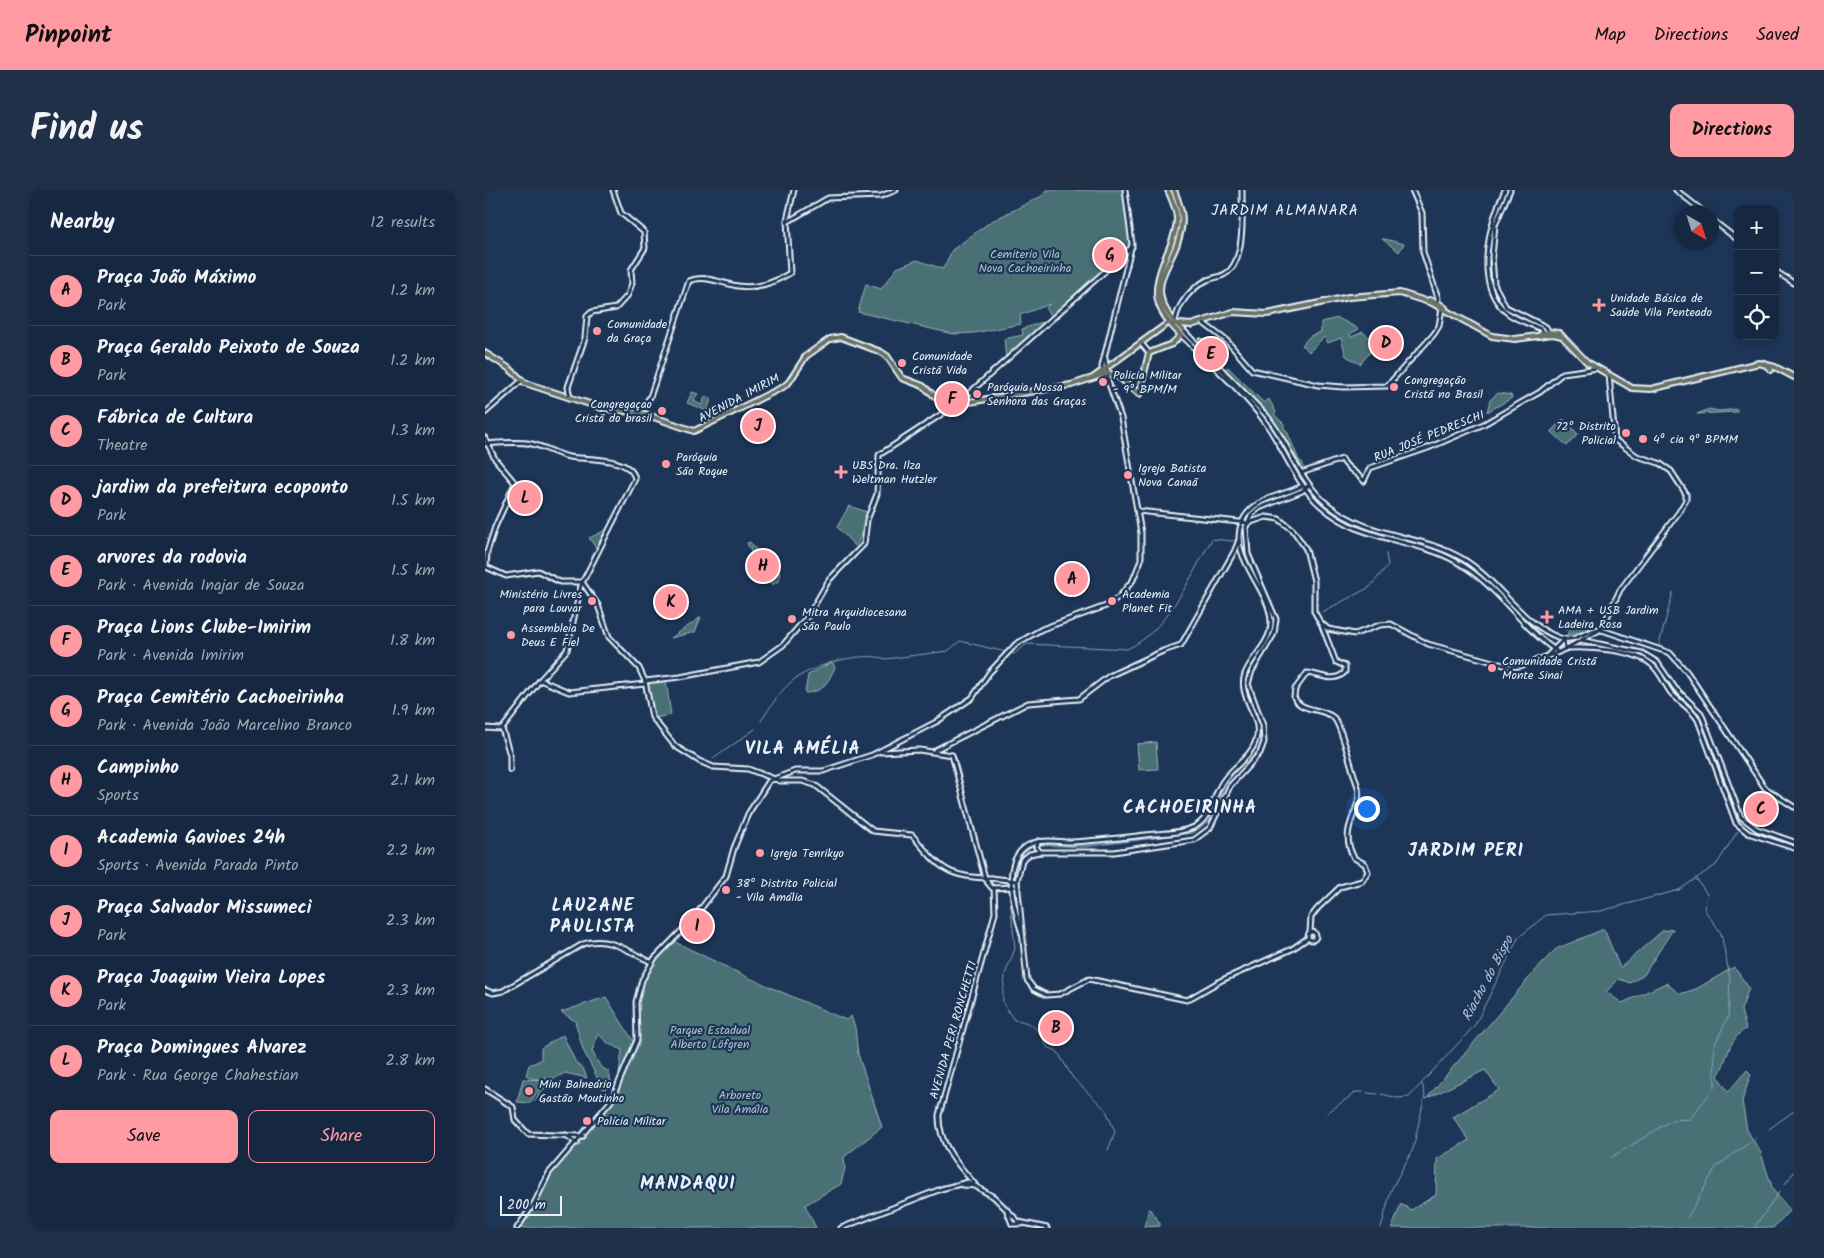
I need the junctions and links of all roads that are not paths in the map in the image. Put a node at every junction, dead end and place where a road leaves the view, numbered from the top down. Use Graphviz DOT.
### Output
graph roads {
  1 [pos="613,190"];
  2 [pos="793,190"];
  3 [pos="895,190"];
  4 [pos="1125,190"];
  5 [pos="1168,190"];
  6 [pos="1175,190"];
  7 [pos="1242,190"];
  8 [pos="1412,190"];
  9 [pos="1505,190"];
  10 [pos="1510,190"];
  11 [pos="1676,190"];
  12 [pos="1177,204"];
  13 [pos="1695,205"];
  14 [pos="787,221"];
  15 [pos="1719,225"];
  16 [pos="1734,237"];
  17 [pos="1132,247"];
  18 [pos="1779,274"];
  19 [pos="1794,283"];
  20 [pos="1436,304"];
  21 [pos="1442,308"];
  22 [pos="1450,312"];
  23 [pos="1177,313"];
  24 [pos="1170,317"];
  25 [pos="1202,322"];
  26 [pos="1168,323"];
  27 [pos="1175,323"];
  28 [pos="1184,327"];
  29 [pos="1546,327"];
  30 [pos="1547,334"];
  31 [pos="1560,334"];
  32 [pos="1181,335"];
  33 [pos="1201,341"];
  34 [pos="1141,342"];
  35 [pos="1188,342"];
  36 [pos="1199,346"];
  37 [pos="1149,352"];
  38 [pos="485,353"];
  39 [pos="1105,358"];
  40 [pos="1112,363"];
  41 [pos="1764,363"];
  42 [pos="1103,368"];
  43 [pos="1598,368"];
  44 [pos="1771,370"];
  45 [pos="1114,374"];
  46 [pos="1609,375"];
  47 [pos="1106,376"];
  48 [pos="1095,377"];
  49 [pos="1794,377"];
  50 [pos="521,381"];
  51 [pos="1109,384"];
  52 [pos="568,387"];
  53 [pos="559,395"];
  54 [pos="570,398"];
  55 [pos="942,402"];
  56 [pos="957,404"];
  57 [pos="645,406"];
  58 [pos="950,409"];
  59 [pos="485,412"];
  60 [pos="639,413"];
  61 [pos="645,414"];
  62 [pos="485,438"];
  63 [pos="1284,442"];
  64 [pos="487,444"];
  65 [pos="1279,446"];
  66 [pos="1301,473"];
  67 [pos="1309,485"];
  68 [pos="1302,486"];
  69 [pos="1305,490"];
  70 [pos="1275,499"];
  71 [pos="1138,510"];
  72 [pos="1249,510"];
  73 [pos="1252,514"];
  74 [pos="1257,519"];
  75 [pos="1242,522"];
  76 [pos="1248,523"];
  77 [pos="1239,540"];
  78 [pos="1246,542"];
  79 [pos="1241,550"];
  80 [pos="1235,552"];
  81 [pos="485,567"];
  82 [pos="582,582"];
  83 [pos="1322,625"];
  84 [pos="1328,629"];
  85 [pos="1601,630"];
  86 [pos="1590,634"];
  87 [pos="1564,639"];
  88 [pos="1573,639"];
  89 [pos="1580,640"];
  90 [pos="1328,641"];
  91 [pos="1592,641"];
  92 [pos="1569,648"];
  93 [pos="1554,649"];
  94 [pos="1559,652"];
  95 [pos="1547,656"];
  96 [pos="540,680"];
  97 [pos="645,683"];
  98 [pos="485,728"];
  99 [pos="502,729"];
  100 [pos="935,750"];
  101 [pos="880,752"];
  102 [pos="1248,754"];
  103 [pos="1255,760"];
  104 [pos="1239,764"];
  105 [pos="510,770"];
  106 [pos="1243,772"];
  107 [pos="773,778"];
  108 [pos="1720,781"];
  109 [pos="1716,784"];
  110 [pos="1794,807"];
  111 [pos="1040,841"];
  112 [pos="1794,842"];
  113 [pos="1026,846"];
  114 [pos="1794,848"];
  115 [pos="1040,852"];
  116 [pos="1030,854"];
  117 [pos="1012,870"];
  118 [pos="985,878"];
  119 [pos="992,878"];
  120 [pos="1003,878"];
  121 [pos="997,879"];
  122 [pos="1012,879"];
  123 [pos="1017,881"];
  124 [pos="988,883"];
  125 [pos="995,887"];
  126 [pos="1013,887"];
  127 [pos="1019,888"];
  128 [pos="1014,904"];
  129 [pos="1020,904"];
  130 [pos="1310,932"];
  131 [pos="1023,936"];
  132 [pos="1308,938"];
  133 [pos="651,962"];
  134 [pos="485,990"];
  135 [pos="485,1089"];
  136 [pos="583,1136"];
  137 [pos="573,1137"];
  138 [pos="577,1143"];
  139 [pos="965,1174"];
  140 [pos="967,1183"];
  141 [pos="974,1185"];
  142 [pos="1006,1209"];
  143 [pos="1016,1218"];
  144 [pos="1021,1223"];
  145 [pos="1012,1226"];
  146 [pos="517,1228"];
  147 [pos="841,1228"];
  148 [pos="1047,1228"];
  1 -- 52 [label="street"];
  2 -- 14 [label="street"];
  3 -- 14 [label="street"];
  4 -- 17 [label="street"];
  5 -- 12 [label="main road"];
  6 -- 12 [label="main road"];
  7 -- 23 [label="street"];
  8 -- 20 [label="street"];
  9 -- 30 [label="street"];
  10 -- 29 [label="street"];
  11 -- 13 [label="street"];
  12 -- 24 [label="main road"];
  12 -- 26 [label="main road"];
  14 -- 57 [label="street"];
  15 -- 16 [label="street"];
  17 -- 39 [label="street"];
  17 -- 56 [label="street"];
  18 -- 19 [label="street"];
  20 -- 21 [label="main road"];
  20 -- 22 [label="main road"];
  20 -- 25 [label="main road"];
  21 -- 22 [label="main road"];
  21 -- 25 [label="street"];
  22 -- 30 [label="main road"];
  23 -- 24 [label="street"];
  23 -- 27 [label="street"];
  24 -- 27 [label="main road"];
  25 -- 28 [label="main road"];
  26 -- 27 [label="main road"];
  26 -- 32 [label="main road"];
  26 -- 34 [label="main road"];
  27 -- 28 [label="main road"];
  28 -- 32 [label="main road"];
  28 -- 36 [label="street"];
  29 -- 30 [label="street"];
  29 -- 31 [label="street"];
  30 -- 31 [label="main road"];
  31 -- 43 [label="main road"];
  32 -- 35 [label="street"];
  32 -- 37 [label="main road"];
  33 -- 36 [label="street"];
  34 -- 37 [label="street"];
  34 -- 40 [label="main road"];
  35 -- 36 [label="street"];
  35 -- 65 [label="street"];
  36 -- 63 [label="street"];
  37 -- 45 [label="main road"];
  38 -- 50 [label="main road, AVENIDA IMIRIM"];
  39 -- 40 [label="street"];
  39 -- 42 [label="street"];
  40 -- 42 [label="main road"];
  40 -- 45 [label="street"];
  41 -- 44 [label="main road"];
  41 -- 46 [label="main road"];
  41 -- 49 [label="main road"];
  42 -- 47 [label="street"];
  42 -- 48 [label="main road"];
  43 -- 46 [label="main road"];
  43 -- 66 [label="street, RUA JOSÉ PEDRESCHI"];
  45 -- 47 [label="main road"];
  46 -- 85 [label="street"];
  47 -- 48 [label="main road"];
  47 -- 51 [label="street"];
  47 -- 51 [label="street"];
  48 -- 56 [label="main road"];
  50 -- 53 [label="main road, AVENIDA IMIRIM"];
  50 -- 59 [label="street"];
  51 -- 71 [label="street"];
  52 -- 53 [label="street"];
  52 -- 54 [label="street"];
  53 -- 54 [label="main road, AVENIDA IMIRIM"];
  54 -- 60 [label="main road, AVENIDA IMIRIM"];
  55 -- 56 [label="main road"];
  55 -- 58 [label="main road"];
  55 -- 61 [label="main road, AVENIDA IMIRIM"];
  56 -- 58 [label="street"];
  57 -- 60 [label="street"];
  57 -- 61 [label="street"];
  58 -- 97 [label="street"];
  60 -- 61 [label="main road, AVENIDA IMIRIM"];
  62 -- 64 [label="street"];
  63 -- 65 [label="street"];
  63 -- 66 [label="street"];
  64 -- 81 [label="street"];
  64 -- 82 [label="street"];
  65 -- 68 [label="street"];
  66 -- 67 [label="street"];
  67 -- 69 [label="street"];
  67 -- 87 [label="street"];
  68 -- 69 [label="street"];
  68 -- 70 [label="street"];
  69 -- 70 [label="street"];
  69 -- 93 [label="street"];
  70 -- 72 [label="street"];
  70 -- 73 [label="street"];
  71 -- 75 [label="street"];
  71 -- 101 [label="street"];
  72 -- 73 [label="street"];
  72 -- 75 [label="street"];
  73 -- 74 [label="street"];
  73 -- 76 [label="street"];
  74 -- 76 [label="street"];
  74 -- 83 [label="street"];
  75 -- 76 [label="street"];
  75 -- 77 [label="street"];
  76 -- 78 [label="street"];
  77 -- 78 [label="street"];
  77 -- 79 [label="street"];
  77 -- 80 [label="street"];
  78 -- 79 [label="street"];
  78 -- 103 [label="street"];
  79 -- 80 [label="street"];
  79 -- 102 [label="street"];
  80 -- 100 [label="street"];
  81 -- 82 [label="street"];
  82 -- 96 [label="street"];
  82 -- 97 [label="street"];
  83 -- 84 [label="street"];
  83 -- 90 [label="street"];
  84 -- 90 [label="street"];
  84 -- 95 [label="street"];
  85 -- 86 [label="street"];
  85 -- 88 [label="street"];
  85 -- 110 [label="street"];
  86 -- 89 [label="street"];
  86 -- 91 [label="street"];
  87 -- 88 [label="street"];
  87 -- 92 [label="street"];
  87 -- 93 [label="street"];
  88 -- 89 [label="street"];
  88 -- 92 [label="street"];
  89 -- 91 [label="street"];
  89 -- 92 [label="street"];
  90 -- 130 [label="street"];
  91 -- 112 [label="street"];
  92 -- 94 [label="street"];
  92 -- 108 [label="street"];
  93 -- 94 [label="street"];
  93 -- 95 [label="street"];
  94 -- 95 [label="street"];
  96 -- 97 [label="street"];
  96 -- 99 [label="street"];
  97 -- 107 [label="street"];
  98 -- 99 [label="street"];
  99 -- 105 [label="street"];
  100 -- 101 [label="street"];
  100 -- 118 [label="street"];
  101 -- 107 [label="street"];
  102 -- 103 [label="street"];
  102 -- 104 [label="street"];
  103 -- 106 [label="street"];
  104 -- 106 [label="street"];
  104 -- 111 [label="street"];
  106 -- 115 [label="street"];
  107 -- 118 [label="street"];
  107 -- 133 [label="street"];
  108 -- 109 [label="street"];
  108 -- 114 [label="street"];
  111 -- 113 [label="street"];
  111 -- 115 [label="street"];
  113 -- 116 [label="street"];
  113 -- 117 [label="street"];
  115 -- 116 [label="street"];
  116 -- 123 [label="street"];
  117 -- 120 [label="street"];
  117 -- 122 [label="street"];
  118 -- 119 [label="street"];
  118 -- 124 [label="street"];
  119 -- 121 [label="street"];
  119 -- 124 [label="street"];
  120 -- 121 [label="street"];
  120 -- 122 [label="street"];
  121 -- 125 [label="street"];
  122 -- 123 [label="street"];
  122 -- 126 [label="street"];
  123 -- 127 [label="street"];
  124 -- 125 [label="street"];
  125 -- 126 [label="street"];
  125 -- 139 [label="street, AVENIDA PERI RONCHETTI"];
  126 -- 127 [label="street"];
  126 -- 128 [label="street"];
  127 -- 129 [label="street"];
  128 -- 129 [label="street"];
  128 -- 131 [label="street"];
  129 -- 131 [label="street"];
  130 -- 132 [label="street"];
  130 -- 132 [label="street"];
  131 -- 132 [label="street"];
  133 -- 134 [label="street"];
  133 -- 136 [label="street"];
  135 -- 137 [label="street"];
  136 -- 137 [label="street"];
  136 -- 138 [label="street"];
  137 -- 138 [label="street"];
  138 -- 146 [label="street"];
  139 -- 140 [label="street"];
  139 -- 141 [label="street"];
  140 -- 141 [label="street"];
  140 -- 147 [label="street"];
  141 -- 142 [label="street"];
  142 -- 143 [label="street"];
  142 -- 145 [label="street"];
  143 -- 144 [label="street"];
  143 -- 145 [label="street"];
  144 -- 145 [label="street"];
  144 -- 148 [label="street"];
}
